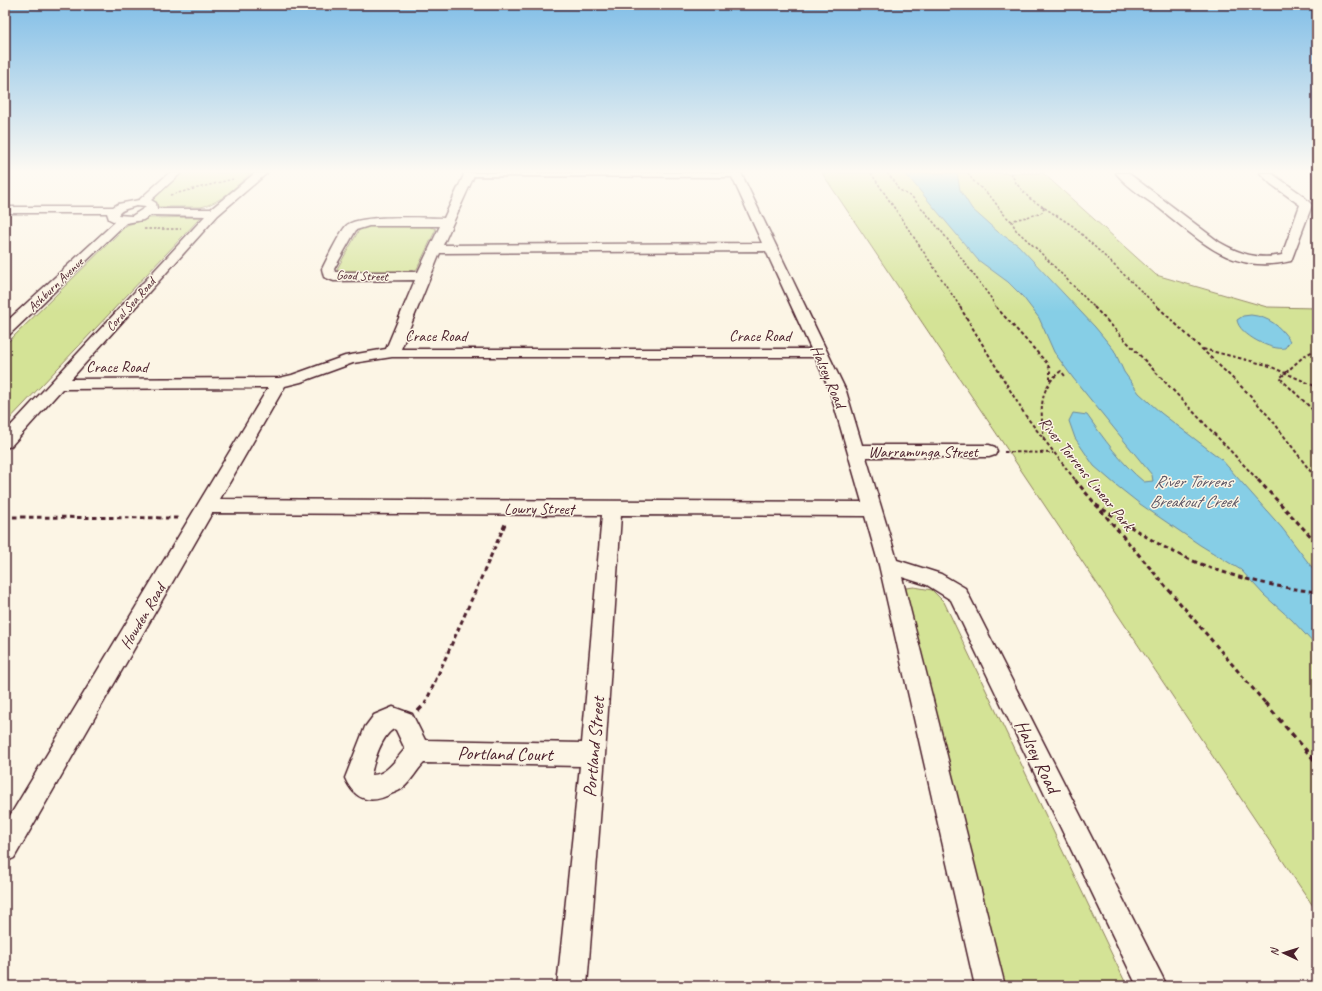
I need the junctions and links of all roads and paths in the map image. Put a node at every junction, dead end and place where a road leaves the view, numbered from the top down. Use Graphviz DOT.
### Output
graph roads {
  1 [pos="117,219"];
  2 [pos="118,219"];
  3 [pos="208,219"];
  4 [pos="448,219"];
  5 [pos="756,219"];
  6 [pos="903,219"];
  7 [pos="931,219"];
  8 [pos="1009,219"];
  9 [pos="1022,219"];
  10 [pos="1063,219"];
  11 [pos="1180,219"];
  12 [pos="1305,219"];
  13 [pos="447,222"];
  14 [pos="1013,222"];
  15 [pos="200,228"];
  16 [pos="770,248"];
  17 [pos="435,249"];
  18 [pos="423,276"];
  19 [pos="5,331"];
  20 [pos="1203,348"];
  21 [pos="1317,349"];
  22 [pos="392,353"];
  23 [pos="820,353"];
  24 [pos="1065,376"];
  25 [pos="1050,380"];
  26 [pos="279,383"];
  27 [pos="57,384"];
  28 [pos="1317,387"];
  29 [pos="1317,414"];
  30 [pos="1044,441"];
  31 [pos="5,442"];
  32 [pos="856,451"];
  33 [pos="989,452"];
  34 [pos="1053,453"];
  35 [pos="1317,480"];
  36 [pos="1094,504"];
  37 [pos="513,507"];
  38 [pos="612,508"];
  39 [pos="872,509"];
  40 [pos="203,512"];
  41 [pos="5,517"];
  42 [pos="1317,543"];
  43 [pos="889,565"];
  44 [pos="1317,592"];
  45 [pos="404,722"];
  46 [pos="418,751"];
  47 [pos="593,755"];
  48 [pos="1317,763"];
  49 [pos="5,849"];
  50 [pos="572,986"];
  51 [pos="990,986"];
  52 [pos="1152,986"];
  1 -- 19 [label="street, Ashburn Avenue"];
  2 -- 15 [label="path"];
  3 -- 15 [label="street, Coral Sea Road"];
  4 -- 13 [label="street"];
  5 -- 16 [label="street, Halsey Road"];
  6 -- 30 [label="path, River Torrens Linear Park"];
  7 -- 25 [label="path"];
  8 -- 14 [label="path"];
  9 -- 14 [label="path"];
  10 -- 20 [label="path"];
  11 -- 12 [label="street"];
  13 -- 17 [label="street"];
  13 -- 18 [label="street, Good Street"];
  14 -- 42 [label="path"];
  15 -- 27 [label="street, Coral Sea Road"];
  16 -- 17 [label="street"];
  16 -- 23 [label="street, Halsey Road"];
  17 -- 18 [label="street"];
  18 -- 22 [label="street"];
  20 -- 28 [label="path, bridge"];
  20 -- 35 [label="path"];
  21 -- 29 [label="path"];
  22 -- 23 [label="street, Crace Road"];
  22 -- 26 [label="street, Crace Road"];
  23 -- 32 [label="street, Halsey Road"];
  24 -- 25 [label="path"];
  25 -- 30 [label="path"];
  26 -- 27 [label="street, Crace Road"];
  26 -- 40 [label="street, Howden Road"];
  27 -- 31 [label="street, Coral Sea Road"];
  30 -- 34 [label="path, River Torrens Linear Park"];
  32 -- 33 [label="street, Warramunga Street"];
  32 -- 39 [label="street, Halsey Road"];
  33 -- 34 [label="path"];
  34 -- 36 [label="path, River Torrens Linear Park"];
  36 -- 44 [label="path"];
  36 -- 48 [label="path, River Torrens Linear Park"];
  37 -- 38 [label="street, Lowry Street"];
  37 -- 40 [label="street, Lowry Street"];
  37 -- 45 [label="path"];
  38 -- 39 [label="street, Lowry Street"];
  38 -- 47 [label="street, Portland Street"];
  39 -- 43 [label="street, Halsey Road"];
  40 -- 41 [label="path"];
  40 -- 49 [label="street, Howden Road"];
  43 -- 51 [label="street, Halsey Road"];
  43 -- 52 [label="street, Halsey Road"];
  45 -- 46 [label="street"];
  45 -- 46 [label="street"];
  46 -- 47 [label="street, Portland Court"];
  47 -- 50 [label="street, Portland Street"];
}
